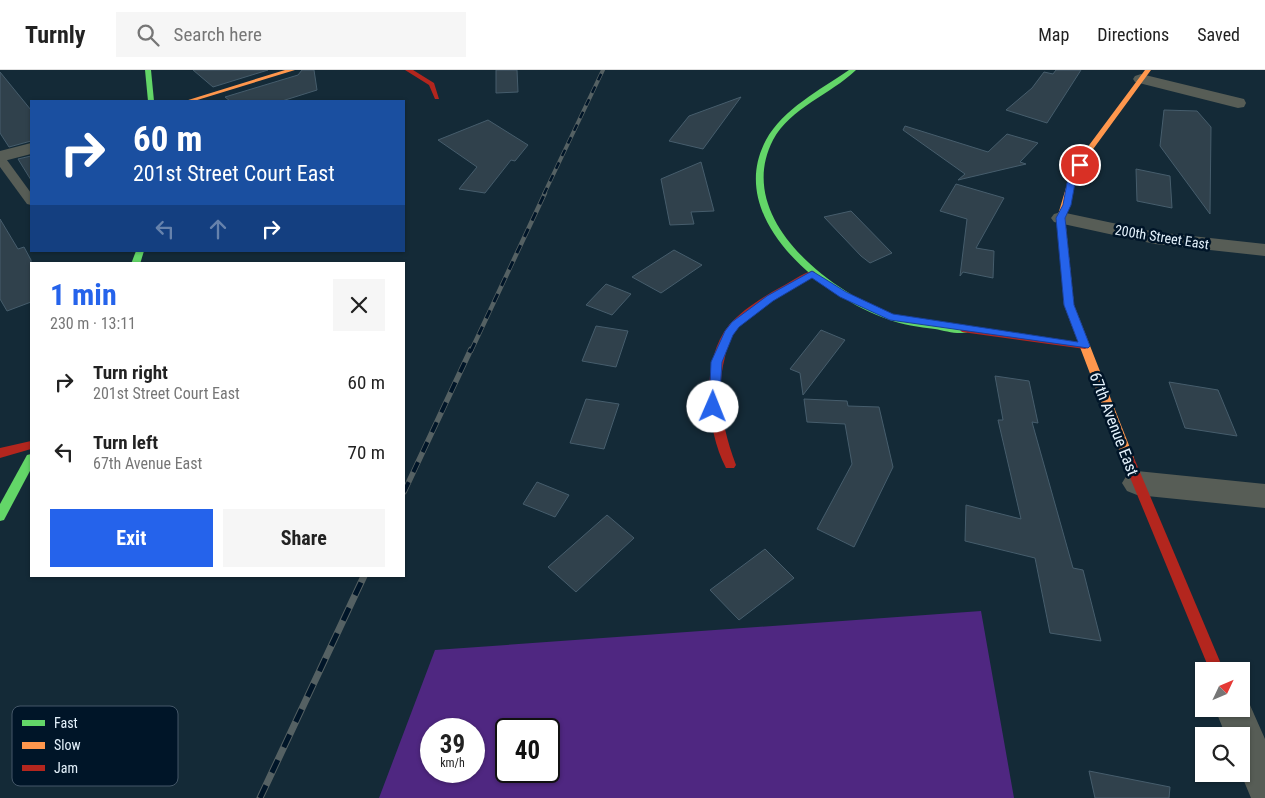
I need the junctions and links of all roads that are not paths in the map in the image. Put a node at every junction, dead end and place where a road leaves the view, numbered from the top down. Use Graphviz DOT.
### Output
graph roads {
  1 [pos="148,70"];
  2 [pos="292,70"];
  3 [pos="408,70"];
  4 [pos="853,70"];
  5 [pos="1145,74"];
  6 [pos="437,98"];
  7 [pos="151,100"];
  8 [pos="191,100"];
  9 [pos="1238,103"];
  10 [pos="30,148"];
  11 [pos="0,158"];
  12 [pos="30,200"];
  13 [pos="1061,218"];
  14 [pos="1265,250"];
  15 [pos="812,274"];
  16 [pos="1085,346"];
  17 [pos="30,445"];
  18 [pos="0,453"];
  19 [pos="30,462"];
  20 [pos="730,466"];
  21 [pos="26,478"];
  22 [pos="1137,484"];
  23 [pos="1265,496"];
  24 [pos="0,516"];
  25 [pos="1213,662"];
  26 [pos="1237,718"];
  27 [pos="1265,784"];
  1 -- 7 [label="street"];
  2 -- 8 [label="street"];
  3 -- 6 [label="street"];
  4 -- 15 [label="street"];
  5 -- 9 [label="street"];
  5 -- 13 [label="street, 67th Avenue East"];
  10 -- 11 [label="street"];
  11 -- 12 [label="lane"];
  13 -- 14 [label="street, 200th Street East"];
  13 -- 16 [label="street, 67th Avenue East"];
  15 -- 16 [label="street"];
  15 -- 20 [label="street"];
  16 -- 22 [label="street, 67th Avenue East"];
  17 -- 18 [label="street"];
  19 -- 21 [label="street"];
  21 -- 24 [label="street"];
  22 -- 23 [label="street"];
  22 -- 25 [label="street, 67th Avenue East"];
  26 -- 27 [label="street"];
}
